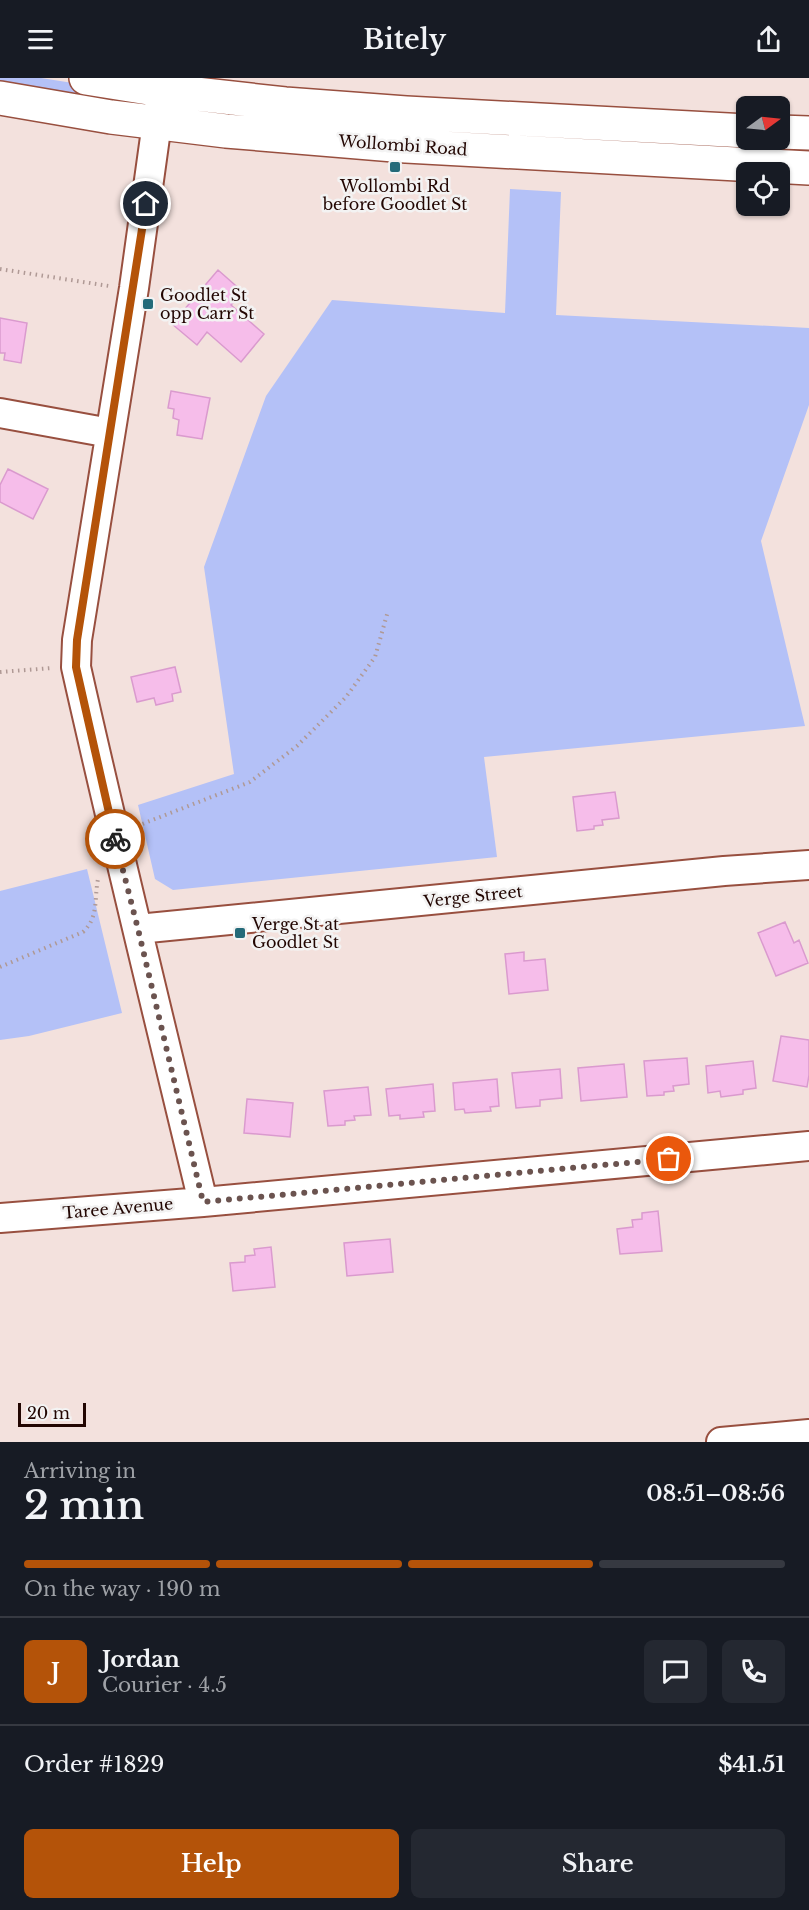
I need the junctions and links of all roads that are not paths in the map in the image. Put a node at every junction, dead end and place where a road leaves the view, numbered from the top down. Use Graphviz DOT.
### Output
graph roads {
  1 [pos="86,78"];
  2 [pos="162,84"];
  3 [pos="0,98"];
  4 [pos="158,123"];
  5 [pos="736,130"];
  6 [pos="790,132"];
  7 [pos="809,133"];
  8 [pos="809,168"];
  9 [pos="0,413"];
  10 [pos="110,433"];
  11 [pos="809,865"];
  12 [pos="138,929"];
  13 [pos="809,1146"];
  14 [pos="203,1202"];
  15 [pos="0,1218"];
  16 [pos="809,1434"];
  17 [pos="721,1442"];
  1 -- 2 [label="main road, Wollombi Road"];
  2 -- 4 [label="street"];
  2 -- 5 [label="main road, Wollombi Road"];
  3 -- 4 [label="main road, Wollombi Road"];
  4 -- 8 [label="main road, Wollombi Road"];
  4 -- 10 [label="street"];
  6 -- 7 [label="main road"];
  9 -- 10 [label="street"];
  10 -- 12 [label="street"];
  11 -- 12 [label="street, Verge Street"];
  12 -- 14 [label="street"];
  13 -- 14 [label="street, Taree Avenue"];
  14 -- 15 [label="street, Taree Avenue"];
  16 -- 17 [label="street"];
}
